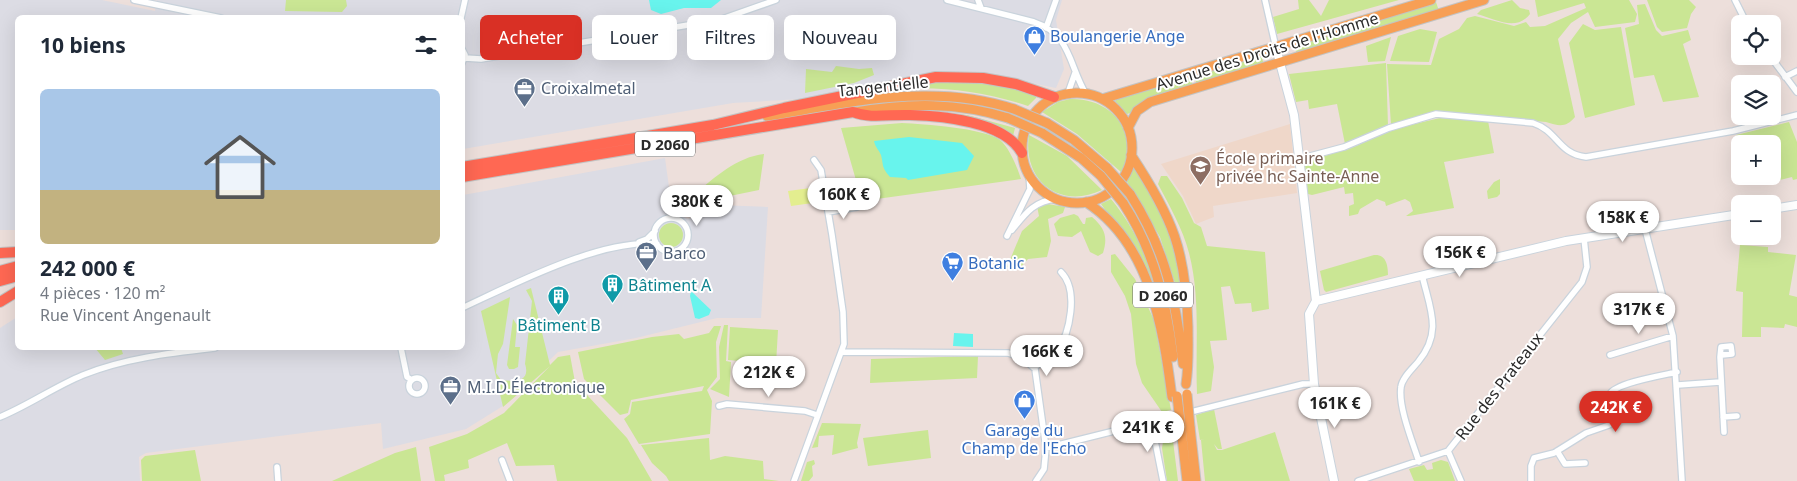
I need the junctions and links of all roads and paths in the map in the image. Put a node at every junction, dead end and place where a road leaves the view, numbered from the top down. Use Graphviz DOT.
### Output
graph roads {
  1 [pos="134,0"];
  2 [pos="465,0"];
  3 [pos="776,0"];
  4 [pos="947,0"];
  5 [pos="978,0"];
  6 [pos="1056,0"];
  7 [pos="1265,0"];
  8 [pos="1431,0"];
  9 [pos="1484,0"];
  10 [pos="1735,0"];
  11 [pos="1458,4"];
  12 [pos="981,8"];
  13 [pos="206,15"];
  14 [pos="462,15"];
  15 [pos="1742,15"];
  16 [pos="1046,28"];
  17 [pos="1276,48"];
  18 [pos="465,61"];
  19 [pos="1281,63"];
  20 [pos="1776,65"];
  21 [pos="1797,71"];
  22 [pos="1075,73"];
  23 [pos="1785,77"];
  24 [pos="1797,92"];
  25 [pos="1068,93"];
  26 [pos="1086,94"];
  27 [pos="1054,97"];
  28 [pos="1102,99"];
  29 [pos="853,112"];
  30 [pos="1797,115"];
  31 [pos="713,125"];
  32 [pos="1128,128"];
  33 [pos="1022,152"];
  34 [pos="1131,155"];
  35 [pos="1299,159"];
  36 [pos="814,160"];
  37 [pos="465,166"];
  38 [pos="1029,175"];
  39 [pos="465,177"];
  40 [pos="1056,199"];
  41 [pos="1086,202"];
  42 [pos="1797,205"];
  43 [pos="856,207"];
  44 [pos="1781,208"];
  45 [pos="828,212"];
  46 [pos="1731,215"];
  47 [pos="1645,229"];
  48 [pos="655,231"];
  49 [pos="1584,238"];
  50 [pos="657,244"];
  51 [pos="630,246"];
  52 [pos="15,252"];
  53 [pos="0,253"];
  54 [pos="15,267"];
  55 [pos="0,271"];
  56 [pos="1061,272"];
  57 [pos="1422,275"];
  58 [pos="15,277"];
  59 [pos="0,281"];
  60 [pos="15,293"];
  61 [pos="1316,301"];
  62 [pos="0,302"];
  63 [pos="465,307"];
  64 [pos="1673,336"];
  65 [pos="199,350"];
  66 [pos="400,350"];
  67 [pos="843,352"];
  68 [pos="1610,355"];
  69 [pos="1722,355"];
  70 [pos="1034,367"];
  71 [pos="1677,372"];
  72 [pos="412,380"];
  73 [pos="1720,382"];
  74 [pos="1186,384"];
  75 [pos="1314,384"];
  76 [pos="1678,385"];
  77 [pos="1179,395"];
  78 [pos="719,406"];
  79 [pos="817,415"];
  80 [pos="1737,416"];
  81 [pos="0,417"];
  82 [pos="1723,417"];
  83 [pos="1151,421"];
  84 [pos="1186,428"];
  85 [pos="1724,432"];
  86 [pos="1046,448"];
  87 [pos="1448,451"];
  88 [pos="1557,451"];
  89 [pos="502,460"];
  90 [pos="1419,462"];
  91 [pos="1585,463"];
  92 [pos="277,468"];
  93 [pos="1334,479"];
  94 [pos="278,481"];
  95 [pos="510,481"];
  96 [pos="794,481"];
  97 [pos="1036,481"];
  98 [pos="1163,481"];
  99 [pos="1187,481"];
  100 [pos="1196,481"];
  101 [pos="1358,481"];
  102 [pos="1461,481"];
  103 [pos="1530,481"];
  104 [pos="1682,481"];
  1 -- 13 [label="street"];
  2 -- 14 [label="street"];
  3 -- 18 [label="street"];
  4 -- 12 [label="street"];
  5 -- 12 [label="street"];
  6 -- 16 [label="street"];
  7 -- 17 [label="street"];
  8 -- 17 [label="main road, Avenue des Droits de l'Homme"];
  9 -- 11 [label="main road, Avenue des Droits de l'Homme"];
  10 -- 15 [label="street"];
  11 -- 19 [label="main road, Avenue des Droits de l'Homme"];
  12 -- 16 [label="street"];
  16 -- 22 [label="street"];
  17 -- 19 [label="street"];
  17 -- 28 [label="main road, Avenue des Droits de l'Homme"];
  19 -- 32 [label="main road, Avenue des Droits de l'Homme"];
  19 -- 35 [label="street"];
  20 -- 23 [label="street"];
  21 -- 23 [label="street"];
  22 -- 25 [label="street"];
  22 -- 26 [label="street"];
  23 -- 24 [label="street"];
  25 -- 26 [label="main road"];
  25 -- 27 [label="main road"];
  26 -- 28 [label="main road"];
  27 -- 31 [label="highway"];
  27 -- 33 [label="main road"];
  28 -- 32 [label="main road"];
  29 -- 33 [label="highway"];
  29 -- 39 [label="highway, Tangentielle / D 2060"];
  29 -- 77 [label="main road, Tangentielle / D 2060, bridge"];
  30 -- 35 [label="street"];
  31 -- 37 [label="highway, Tangentielle / D 2060"];
  31 -- 74 [label="main road, Tangentielle / D 2060, bridge"];
  32 -- 34 [label="main road"];
  33 -- 38 [label="main road"];
  34 -- 41 [label="main road"];
  34 -- 74 [label="main road"];
  35 -- 61 [label="street"];
  36 -- 45 [label="street"];
  38 -- 40 [label="main road"];
  38 -- 40 [label="street"];
  40 -- 41 [label="main road"];
  41 -- 77 [label="main road"];
  42 -- 44 [label="street"];
  43 -- 45 [label="street"];
  45 -- 67 [label="street"];
  46 -- 47 [label="street"];
  47 -- 49 [label="street"];
  47 -- 64 [label="street"];
  48 -- 50 [label="street"];
  48 -- 50 [label="street"];
  48 -- 51 [label="street"];
  49 -- 57 [label="street"];
  49 -- 87 [label="street, Rue des Prateaux"];
  50 -- 51 [label="street"];
  51 -- 63 [label="street"];
  52 -- 53 [label="highway"];
  54 -- 55 [label="highway"];
  56 -- 70 [label="street"];
  57 -- 61 [label="street"];
  57 -- 90 [label="street"];
  58 -- 59 [label="highway"];
  60 -- 62 [label="highway"];
  61 -- 75 [label="street"];
  64 -- 68 [label="street"];
  64 -- 71 [label="street"];
  65 -- 81 [label="street"];
  66 -- 72 [label="street"];
  67 -- 70 [label="street"];
  67 -- 79 [label="street"];
  69 -- 73 [label="street"];
  70 -- 86 [label="street"];
  71 -- 76 [label="street"];
  71 -- 88 [label="street"];
  73 -- 76 [label="street"];
  73 -- 82 [label="street"];
  74 -- 77 [label="main road, Tangentielle / D 2060"];
  75 -- 83 [label="street"];
  75 -- 93 [label="street"];
  76 -- 104 [label="street"];
  77 -- 84 [label="main road, D 2060, bridge"];
  77 -- 84 [label="main road, bridge"];
  78 -- 79 [label="street"];
  79 -- 96 [label="street"];
  80 -- 82 [label="street"];
  82 -- 85 [label="street"];
  83 -- 86 [label="street"];
  83 -- 98 [label="street"];
  84 -- 99 [label="main road, D 2060"];
  84 -- 100 [label="main road, D 2060"];
  86 -- 97 [label="street"];
  87 -- 90 [label="street, Rue des Prateaux"];
  87 -- 102 [label="street"];
  88 -- 91 [label="street"];
  88 -- 103 [label="street"];
  89 -- 95 [label="street"];
  90 -- 101 [label="street, Rue des Prateaux"];
  92 -- 94 [label="street"];
}
